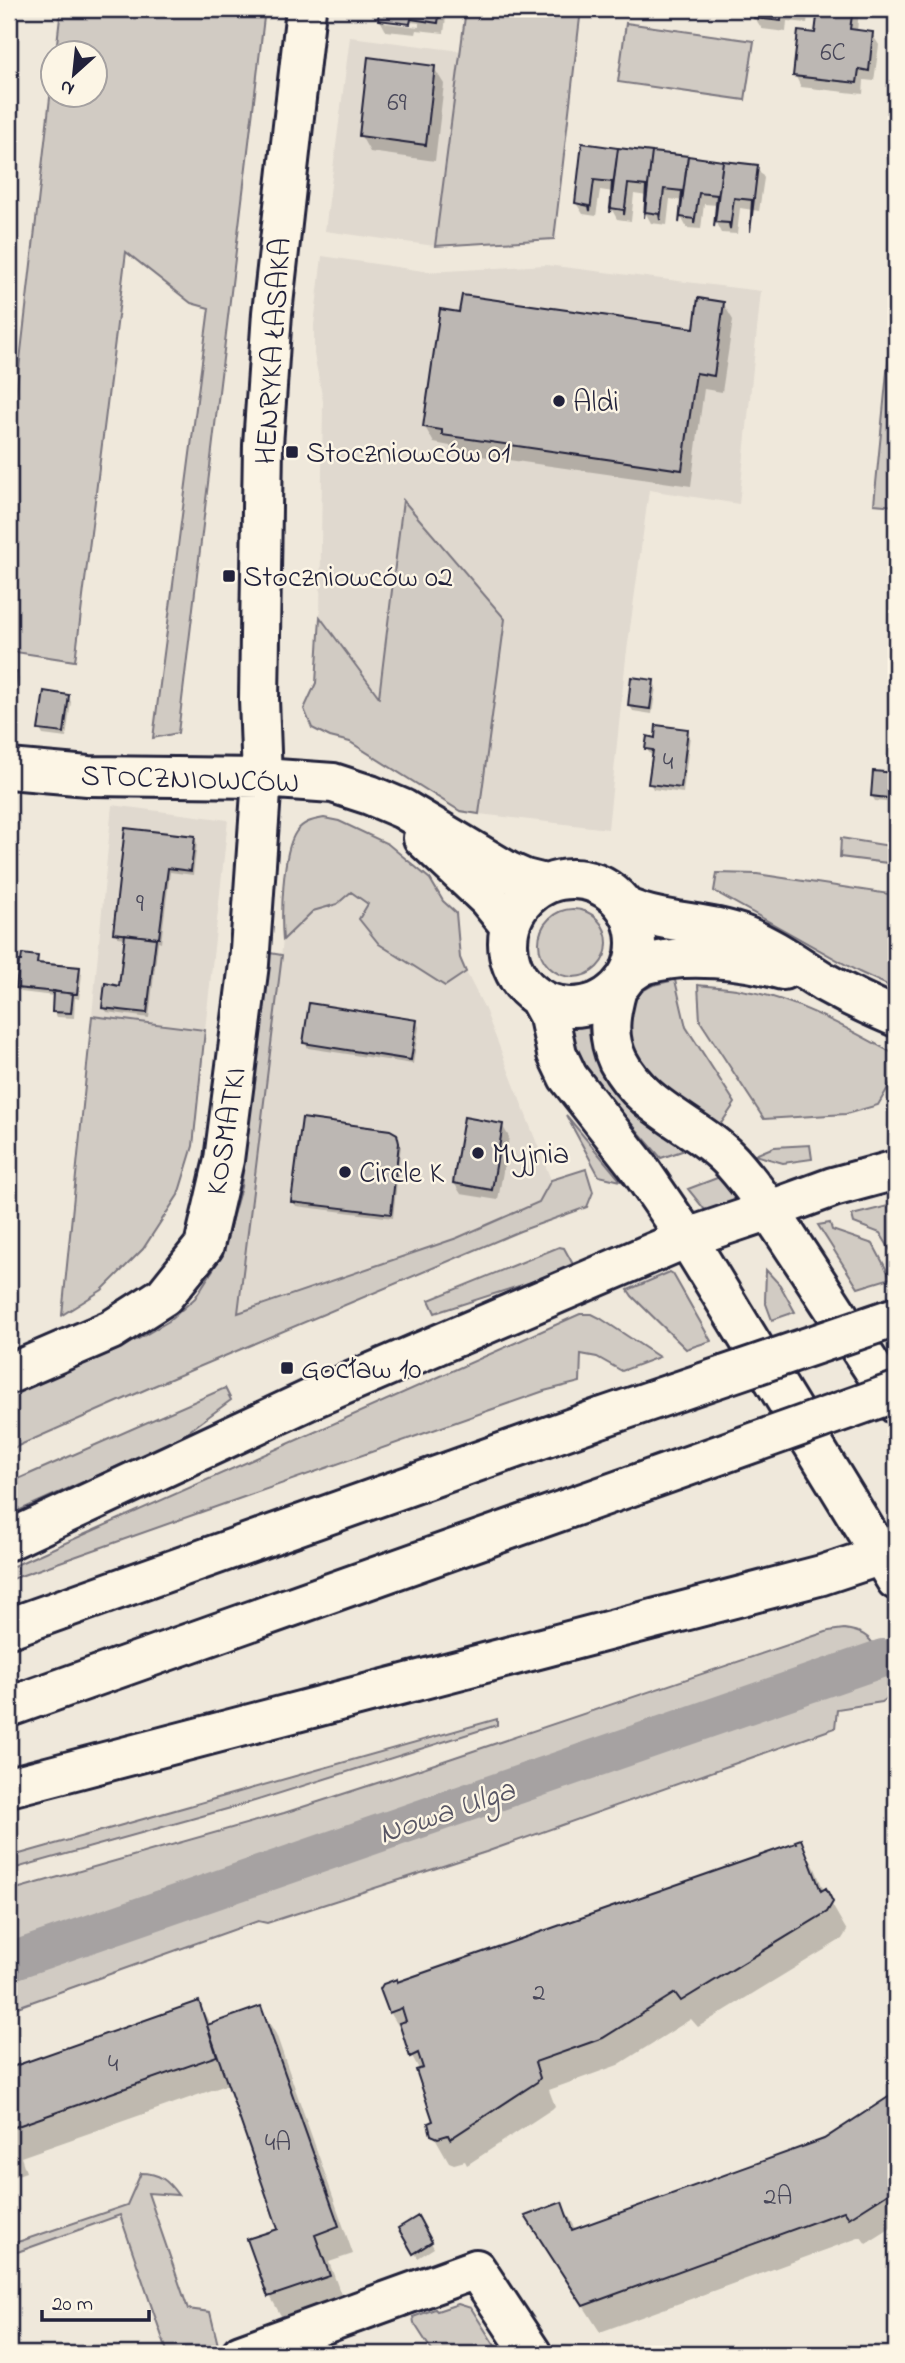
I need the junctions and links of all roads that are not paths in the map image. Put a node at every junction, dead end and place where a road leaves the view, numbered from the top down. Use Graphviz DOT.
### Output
graph roads {
  1 [pos="306,9"];
  2 [pos="9,769"];
  3 [pos="262,778"];
  4 [pos="370,795"];
  5 [pos="545,884"];
  6 [pos="625,907"];
  7 [pos="510,926"];
  8 [pos="622,982"];
  9 [pos="825,983"];
  10 [pos="538,997"];
  11 [pos="896,1017"];
  12 [pos="896,1170"];
  13 [pos="770,1210"];
  14 [pos="687,1238"];
  15 [pos="896,1317"];
  16 [pos="9,1374"];
  17 [pos="896,1392"];
  18 [pos="896,1404"];
  19 [pos="9,1540"];
  20 [pos="892,1562"];
  21 [pos="9,1628"];
  22 [pos="9,1707"];
  23 [pos="9,1787"];
  24 [pos="241,2354"];
  25 [pos="532,2354"];
  1 -- 3 [label="street, HENRYKA ŁASAKA"];
  2 -- 3 [label="street, STOCZNIOWCÓW"];
  3 -- 4 [label="street, STOCZNIOWCÓW"];
  3 -- 16 [label="street, KOSMATKI"];
  4 -- 5 [label="street, STOCZNIOWCÓW"];
  4 -- 7 [label="street, STOCZNIOWCÓW"];
  5 -- 6 [label="street"];
  5 -- 7 [label="street"];
  6 -- 8 [label="street"];
  6 -- 9 [label="street"];
  7 -- 10 [label="street"];
  8 -- 9 [label="street"];
  8 -- 10 [label="street"];
  8 -- 13 [label="street"];
  9 -- 11 [label="street"];
  10 -- 14 [label="street"];
  12 -- 13 [label="street"];
  13 -- 14 [label="street"];
  13 -- 18 [label="street"];
  14 -- 19 [label="street"];
  14 -- 20 [label="street"];
  15 -- 21 [label="street, bridge"];
  17 -- 22 [label="street, bridge"];
  20 -- 23 [label="street"];
  24 -- 25 [label="street"];
}
